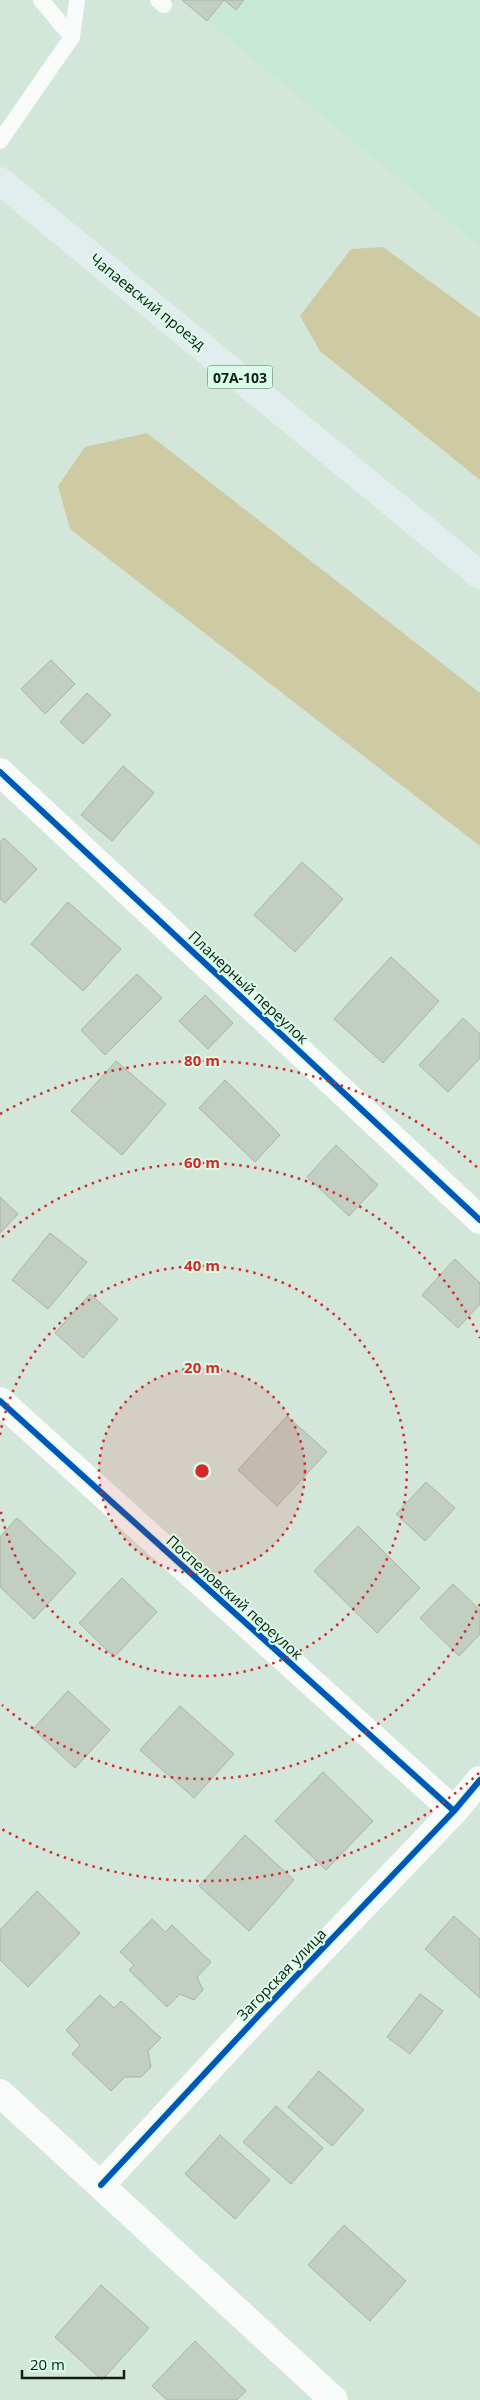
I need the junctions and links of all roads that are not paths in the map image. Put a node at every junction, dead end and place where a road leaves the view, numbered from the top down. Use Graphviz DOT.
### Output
graph roads {
  1 [pos="42,0"];
  2 [pos="78,0"];
  3 [pos="72,37"];
  4 [pos="0,141"];
  5 [pos="0,180"];
  6 [pos="480,574"];
  7 [pos="0,772"];
  8 [pos="480,1220"];
  9 [pos="0,1401"];
  10 [pos="480,1780"];
  11 [pos="454,1811"];
  12 [pos="0,2093"];
  13 [pos="101,2185"];
  14 [pos="334,2400"];
  1 -- 3 [label="lane"];
  2 -- 3 [label="lane"];
  3 -- 4 [label="lane"];
  5 -- 6 [label="main road, Чапаевский проезд / 07А-103"];
  7 -- 8 [label="street, Планерный переулок"];
  9 -- 11 [label="street, Поспеловский переулок"];
  10 -- 11 [label="street, Загорская улица"];
  11 -- 13 [label="street, Загорская улица"];
  12 -- 13 [label="street"];
  13 -- 14 [label="street"];
}
